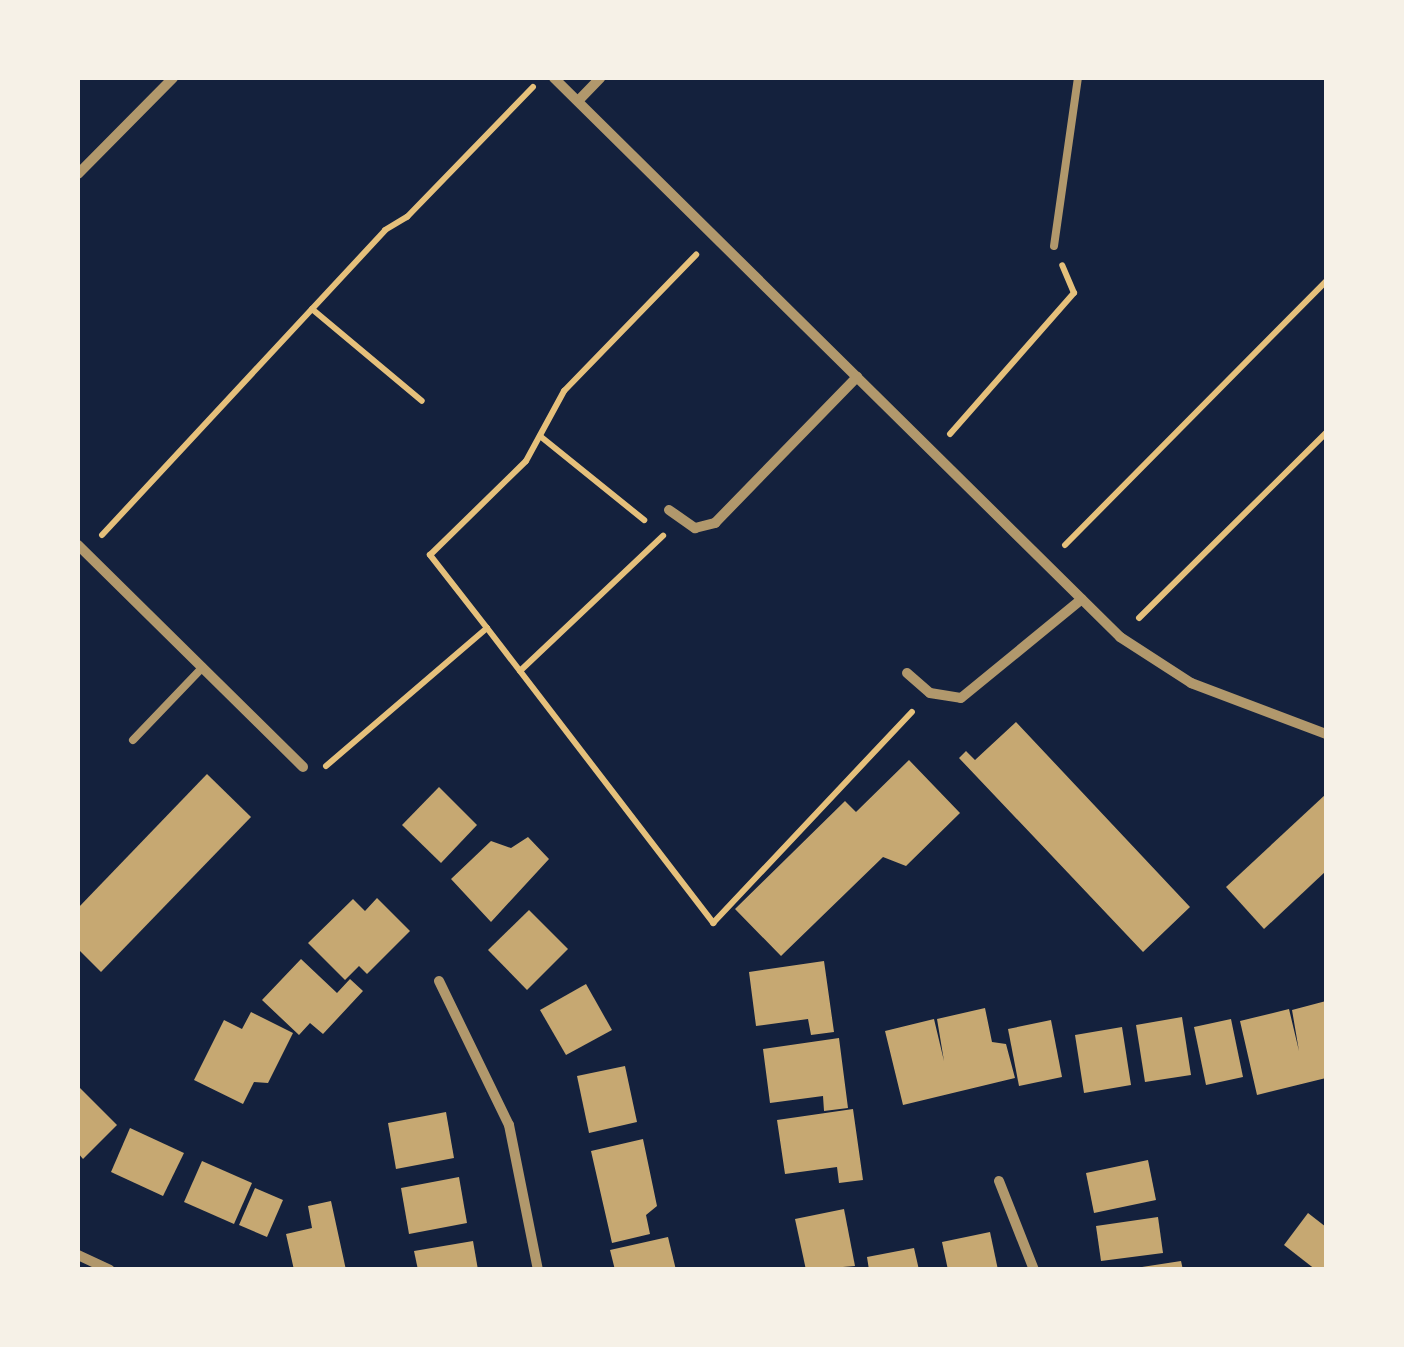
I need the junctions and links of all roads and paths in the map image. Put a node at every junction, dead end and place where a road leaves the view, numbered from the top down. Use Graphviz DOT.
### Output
graph roads {
  1 [pos="173,78"];
  2 [pos="542,78"];
  3 [pos="554,78"];
  4 [pos="600,78"];
  5 [pos="1078,78"];
  6 [pos="578,101"];
  7 [pos="78,174"];
  8 [pos="714,236"];
  9 [pos="1054,246"];
  10 [pos="1326,281"];
  11 [pos="312,309"];
  12 [pos="857,377"];
  13 [pos="422,401"];
  14 [pos="1326,433"];
  15 [pos="540,436"];
  16 [pos="934,452"];
  17 [pos="669,510"];
  18 [pos="679,521"];
  19 [pos="82,548"];
  20 [pos="1046,564"];
  21 [pos="1082,599"];
  22 [pos="487,628"];
  23 [pos="1120,637"];
  24 [pos="203,667"];
  25 [pos="520,671"];
  26 [pos="906,673"];
  27 [pos="930,693"];
  28 [pos="1326,734"];
  29 [pos="133,740"];
  30 [pos="302,767"];
  31 [pos="439,981"];
  32 [pos="999,1181"];
  33 [pos="78,1255"];
  34 [pos="110,1270"];
  35 [pos="538,1270"];
  36 [pos="1034,1270"];
  1 -- 7 [label="street"];
  2 -- 11 [label="path"];
  3 -- 6 [label="street"];
  4 -- 6 [label="street"];
  5 -- 9 [label="lane"];
  6 -- 8 [label="street"];
  8 -- 12 [label="street"];
  8 -- 15 [label="path"];
  9 -- 16 [label="path"];
  10 -- 20 [label="path"];
  11 -- 13 [label="path"];
  11 -- 19 [label="path"];
  12 -- 16 [label="street"];
  12 -- 18 [label="street"];
  14 -- 23 [label="path"];
  15 -- 17 [label="path"];
  15 -- 22 [label="path"];
  16 -- 20 [label="street"];
  17 -- 18 [label="street"];
  18 -- 25 [label="path"];
  19 -- 24 [label="street"];
  20 -- 21 [label="street"];
  21 -- 23 [label="street"];
  21 -- 27 [label="street"];
  22 -- 25 [label="path"];
  22 -- 30 [label="path"];
  23 -- 28 [label="street"];
  24 -- 29 [label="lane"];
  24 -- 30 [label="street"];
  25 -- 27 [label="path"];
  26 -- 27 [label="street"];
  31 -- 35 [label="street"];
  32 -- 36 [label="street"];
  33 -- 34 [label="street"];
}
